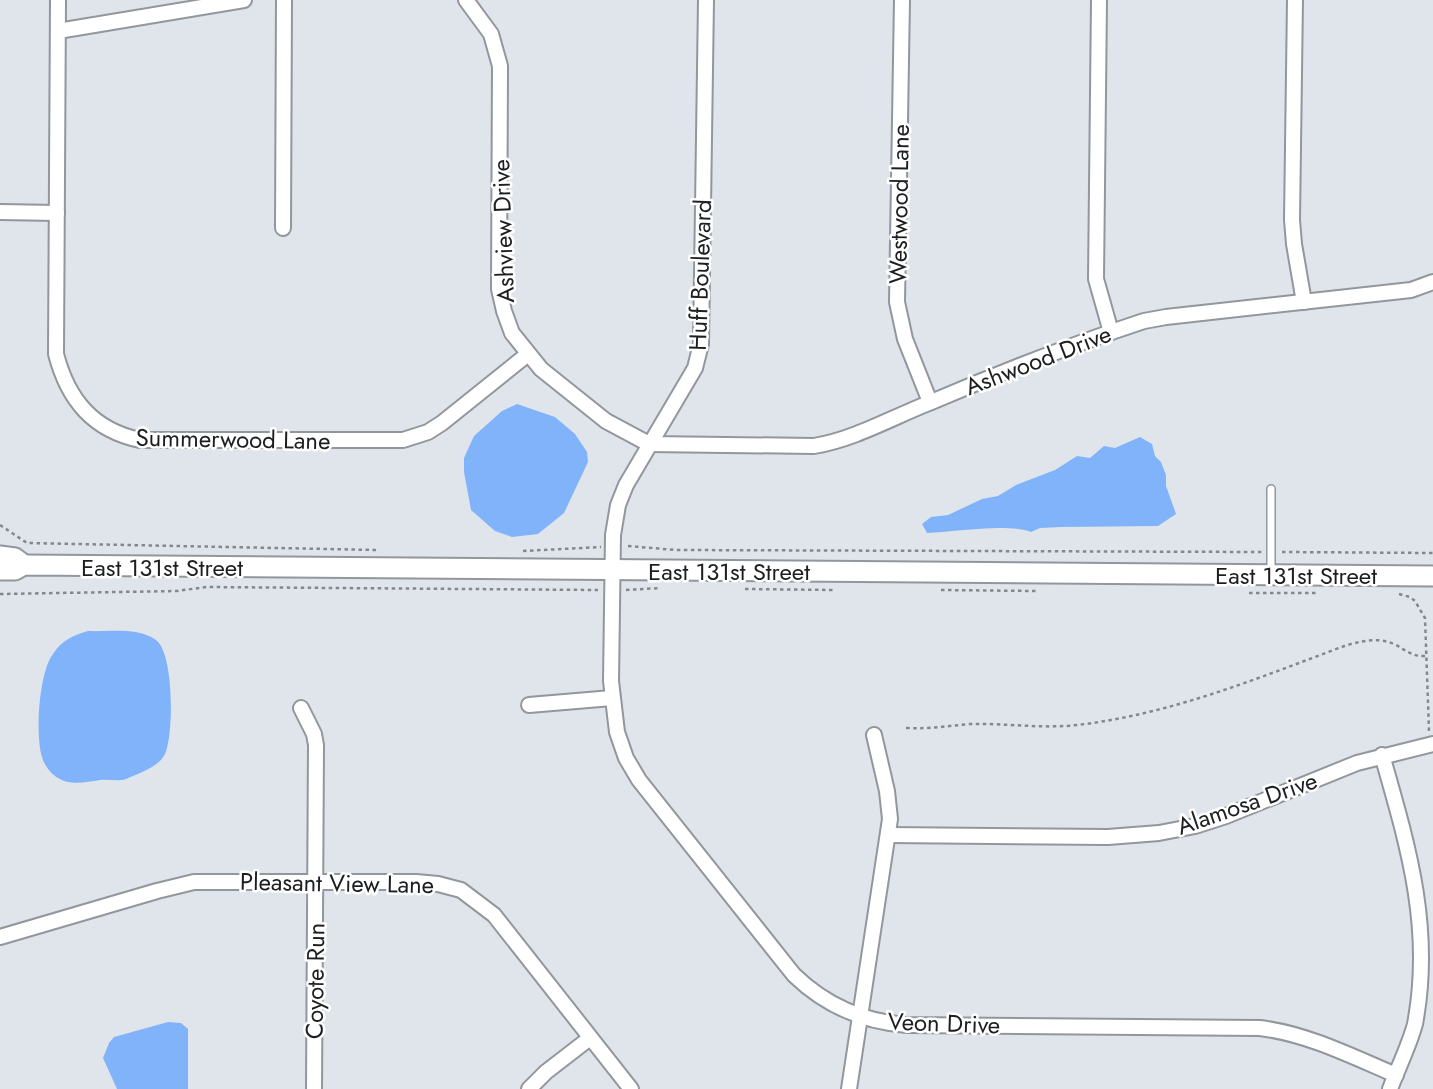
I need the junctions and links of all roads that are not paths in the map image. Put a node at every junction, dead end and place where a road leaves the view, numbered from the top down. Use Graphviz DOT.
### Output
graph roads {
  1 [pos="58,0"];
  2 [pos="244,0"];
  3 [pos="284,0"];
  4 [pos="466,0"];
  5 [pos="706,0"];
  6 [pos="902,0"];
  7 [pos="1099,0"];
  8 [pos="1295,0"];
  9 [pos="58,31"];
  10 [pos="0,212"];
  11 [pos="57,213"];
  12 [pos="283,229"];
  13 [pos="1433,282"];
  14 [pos="1304,302"];
  15 [pos="1111,332"];
  16 [pos="528,354"];
  17 [pos="930,402"];
  18 [pos="649,444"];
  19 [pos="1272,489"];
  20 [pos="0,556"];
  21 [pos="24,565"];
  22 [pos="0,570"];
  23 [pos="613,570"];
  24 [pos="1271,575"];
  25 [pos="1433,576"];
  26 [pos="612,698"];
  27 [pos="529,705"];
  28 [pos="301,708"];
  29 [pos="874,735"];
  30 [pos="1432,744"];
  31 [pos="1382,755"];
  32 [pos="888,835"];
  33 [pos="316,882"];
  34 [pos="0,937"];
  35 [pos="860,1016"];
  36 [pos="590,1038"];
  37 [pos="1396,1075"];
  38 [pos="314,1089"];
  39 [pos="529,1089"];
  40 [pos="631,1089"];
  41 [pos="849,1089"];
  42 [pos="1390,1089"];
  1 -- 9 [label="street, Summerwood Lane"];
  2 -- 9 [label="street"];
  3 -- 12 [label="street"];
  4 -- 16 [label="street, Ashview Drive"];
  5 -- 18 [label="street, Huff Boulevard"];
  6 -- 17 [label="street, Westwood Lane"];
  7 -- 15 [label="street"];
  8 -- 14 [label="street"];
  9 -- 11 [label="street, Summerwood Lane"];
  10 -- 11 [label="street"];
  11 -- 16 [label="street, Summerwood Lane"];
  13 -- 14 [label="street, Ashwood Drive"];
  14 -- 15 [label="street, Ashwood Drive"];
  15 -- 17 [label="street, Ashwood Drive"];
  16 -- 18 [label="street, Ashview Drive"];
  17 -- 18 [label="street, Ashwood Drive"];
  18 -- 23 [label="street, Huff Boulevard"];
  19 -- 24 [label="lane"];
  20 -- 21 [label="street, East 131st Street"];
  21 -- 22 [label="street, East 131st Street"];
  21 -- 23 [label="street, East 131st Street"];
  23 -- 24 [label="street, East 131st Street"];
  23 -- 26 [label="street, Veon Drive"];
  24 -- 25 [label="street, East 131st Street"];
  26 -- 27 [label="street"];
  26 -- 35 [label="street, Veon Drive"];
  28 -- 33 [label="street, Coyote Run"];
  29 -- 32 [label="street"];
  30 -- 31 [label="street, Alamosa Drive"];
  31 -- 32 [label="street, Alamosa Drive"];
  31 -- 37 [label="street"];
  32 -- 35 [label="street"];
  33 -- 34 [label="street, Pleasant View Lane"];
  33 -- 36 [label="street, Pleasant View Lane"];
  33 -- 38 [label="street, Coyote Run"];
  35 -- 37 [label="street, Veon Drive"];
  35 -- 41 [label="street"];
  36 -- 39 [label="street"];
  36 -- 40 [label="street, Pleasant View Lane"];
  37 -- 42 [label="street"];
}
